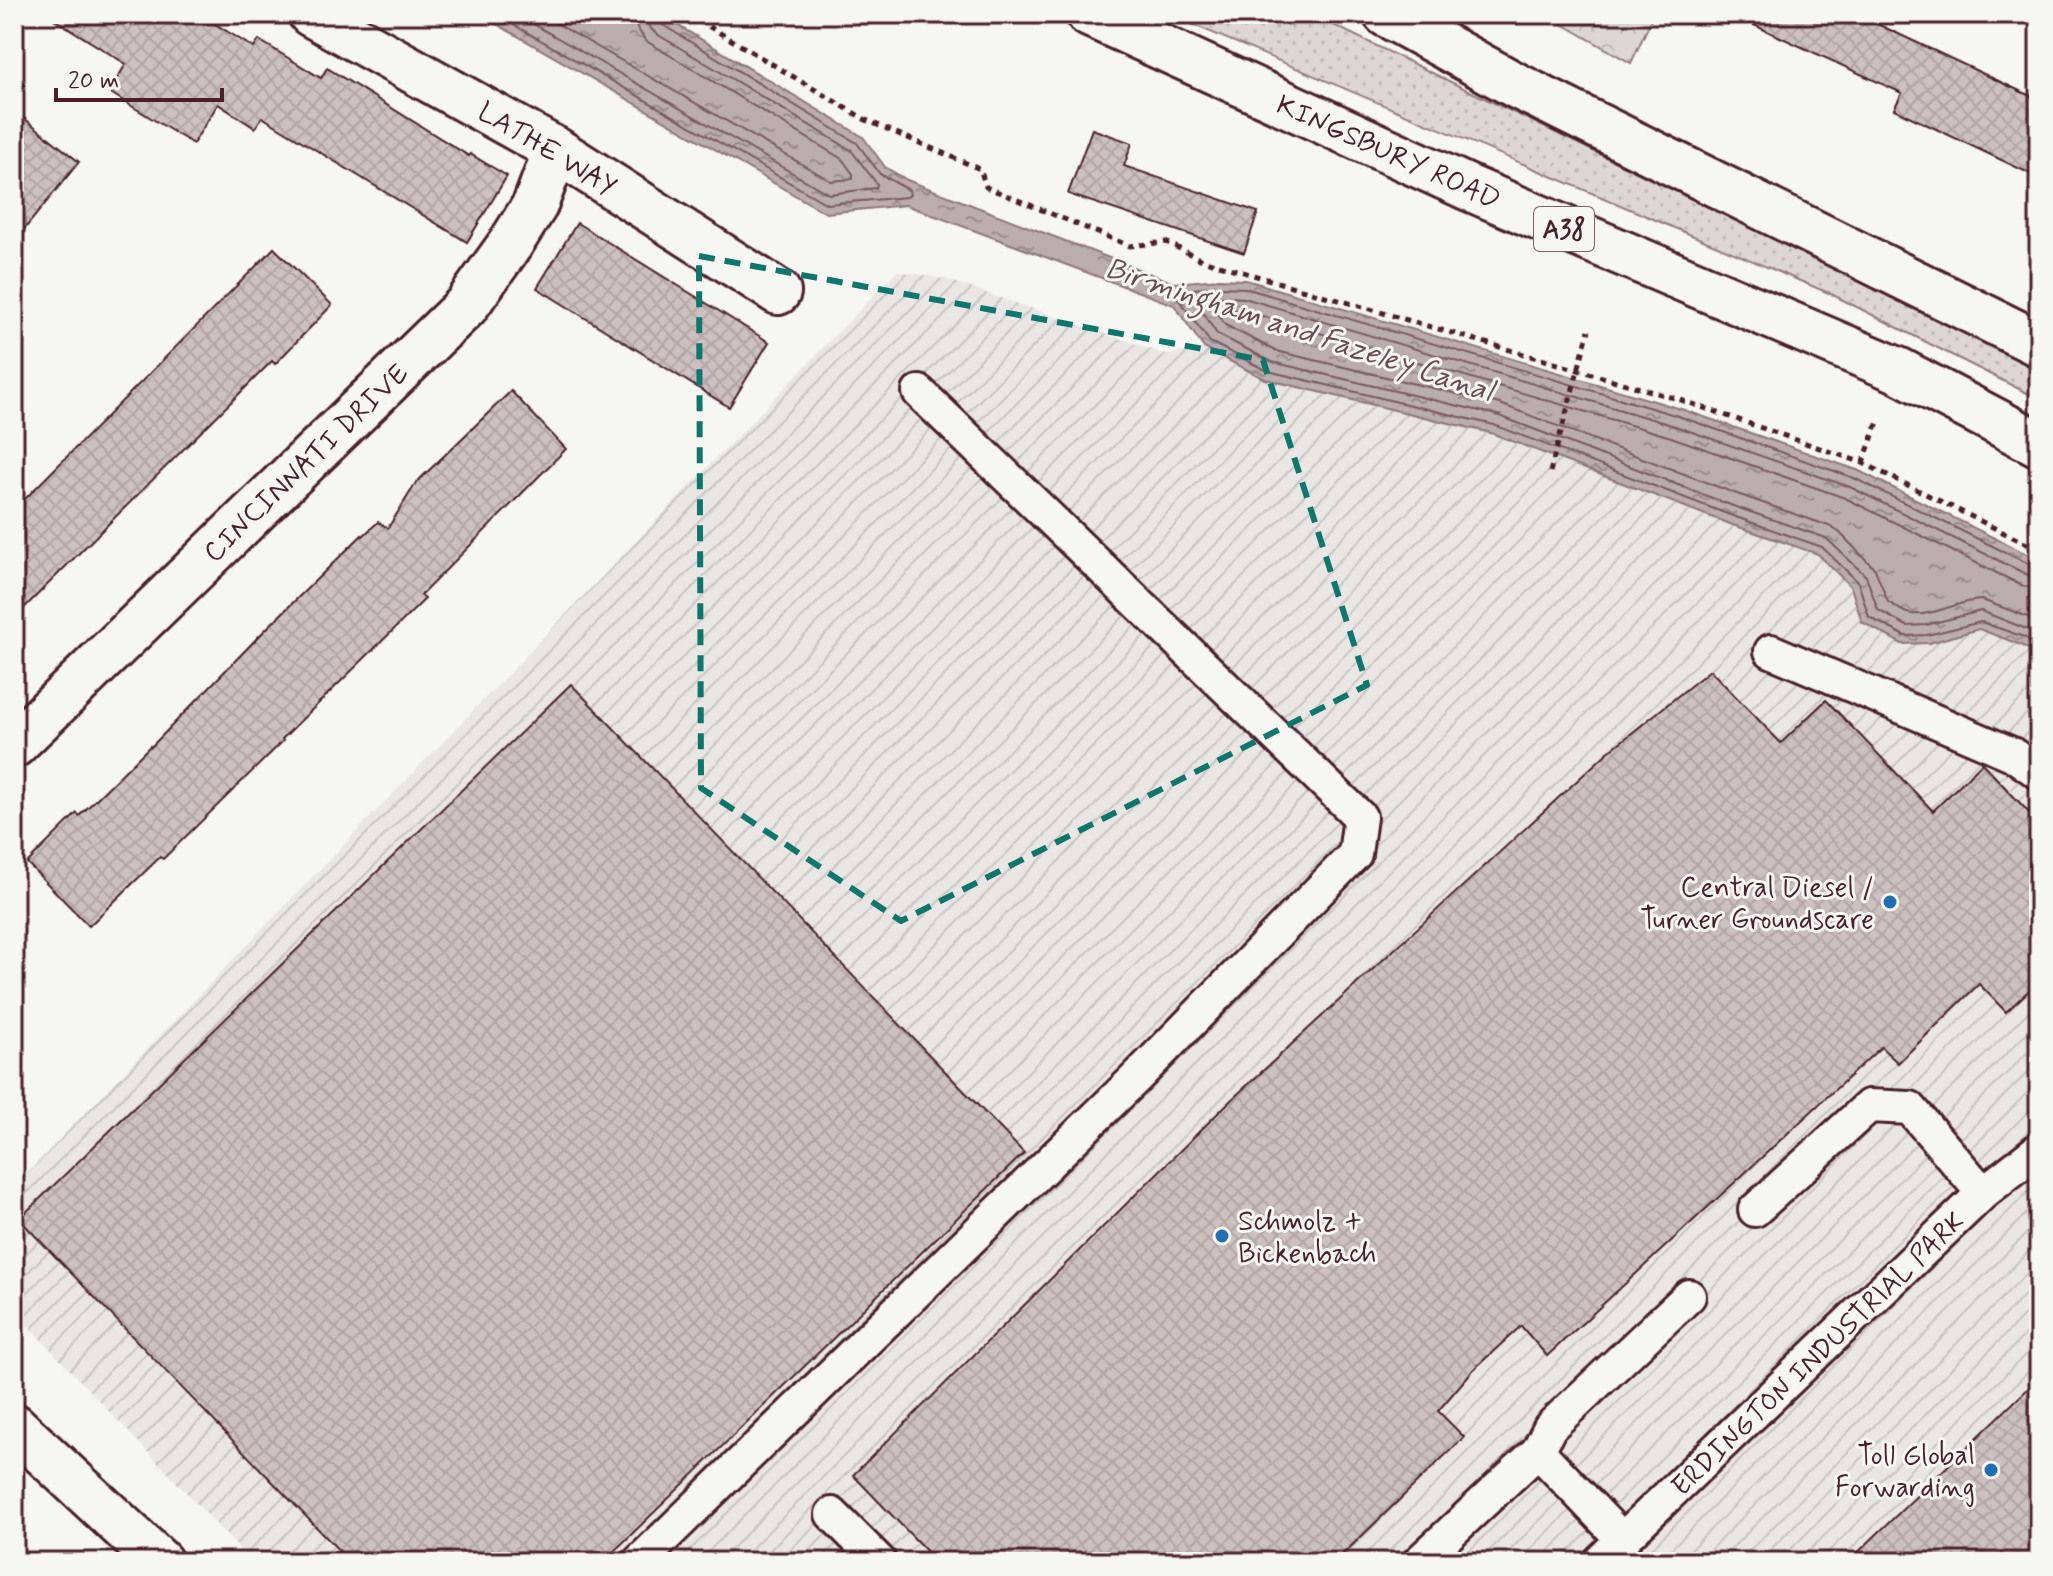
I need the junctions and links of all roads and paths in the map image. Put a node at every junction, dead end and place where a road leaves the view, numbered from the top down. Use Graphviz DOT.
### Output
graph roads {
  1 [pos="311,14"];
  2 [pos="688,14"];
  3 [pos="1089,14"];
  4 [pos="1386,14"];
  5 [pos="556,150"];
  6 [pos="778,292"];
  7 [pos="1589,330"];
  8 [pos="2039,344"];
  9 [pos="919,392"];
  10 [pos="2039,444"];
  11 [pos="1550,472"];
  12 [pos="2039,550"];
  13 [pos="1771,651"];
  14 [pos="14,745"];
  15 [pos="2039,773"];
  16 [pos="2039,1149"];
  17 [pos="1983,1193"];
  18 [pos="1755,1210"];
  19 [pos="1689,1296"];
  20 [pos="14,1426"];
  21 [pos="1538,1451"];
  22 [pos="832,1514"];
  23 [pos="1623,1540"];
  24 [pos="160,1562"];
  25 [pos="639,1562"];
  26 [pos="880,1562"];
  27 [pos="1419,1562"];
  28 [pos="1599,1562"];
  1 -- 5 [label="main road, LATHE WAY"];
  2 -- 12 [label="path"];
  3 -- 10 [label="main road, KINGSBURY ROAD / A38"];
  4 -- 8 [label="main road"];
  5 -- 6 [label="main road, LATHE WAY"];
  5 -- 14 [label="main road, CINCINNATI DRIVE"];
  7 -- 11 [label="path, bridge"];
  9 -- 25 [label="lane"];
  13 -- 15 [label="lane"];
  16 -- 17 [label="lane, ERDINGTON INDUSTRIAL PARK"];
  17 -- 18 [label="lane"];
  17 -- 23 [label="lane, ERDINGTON INDUSTRIAL PARK"];
  19 -- 21 [label="lane"];
  20 -- 24 [label="main road"];
  21 -- 23 [label="lane"];
  21 -- 27 [label="lane"];
  22 -- 26 [label="lane"];
  23 -- 28 [label="lane, ERDINGTON INDUSTRIAL PARK"];
}
